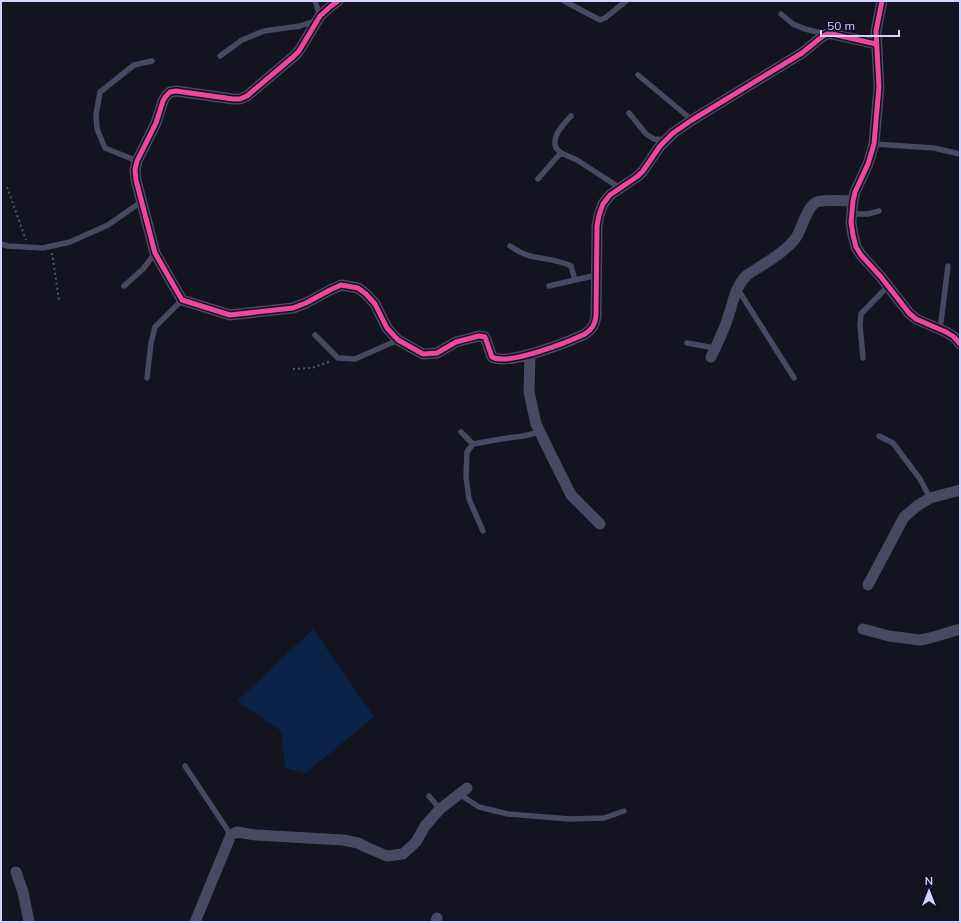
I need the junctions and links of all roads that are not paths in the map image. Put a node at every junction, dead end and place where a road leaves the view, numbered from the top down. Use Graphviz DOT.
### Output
graph roads {
  1 [pos="315,1"];
  2 [pos="338,1"];
  3 [pos="564,1"];
  4 [pos="626,1"];
  5 [pos="882,1"];
  6 [pos="781,14"];
  7 [pos="319,18"];
  8 [pos="827,34"];
  9 [pos="876,44"];
  10 [pos="220,56"];
  11 [pos="152,61"];
  12 [pos="638,75"];
  13 [pos="629,113"];
  14 [pos="571,116"];
  15 [pos="692,120"];
  16 [pos="665,140"];
  17 [pos="874,144"];
  18 [pos="561,153"];
  19 [pos="960,154"];
  20 [pos="137,161"];
  21 [pos="538,178"];
  22 [pos="620,188"];
  23 [pos="853,201"];
  24 [pos="141,202"];
  25 [pos="879,211"];
  26 [pos="852,214"];
  27 [pos="1,244"];
  28 [pos="510,246"];
  29 [pos="156,253"];
  30 [pos="948,266"];
  31 [pos="597,275"];
  32 [pos="575,280"];
  33 [pos="124,286"];
  34 [pos="549,286"];
  35 [pos="888,286"];
  36 [pos="737,288"];
  37 [pos="182,300"];
  38 [pos="940,330"];
  39 [pos="315,335"];
  40 [pos="398,340"];
  41 [pos="687,343"];
  42 [pos="960,344"];
  43 [pos="713,353"];
  44 [pos="530,354"];
  45 [pos="863,358"];
  46 [pos="147,378"];
  47 [pos="794,378"];
  48 [pos="460,432"];
  49 [pos="540,432"];
  50 [pos="878,436"];
  51 [pos="473,444"];
  52 [pos="960,490"];
  53 [pos="930,498"];
  54 [pos="600,524"];
  55 [pos="483,531"];
  56 [pos="868,585"];
  57 [pos="863,629"];
  58 [pos="960,630"];
  59 [pos="185,766"];
  60 [pos="463,791"];
  61 [pos="429,796"];
  62 [pos="440,809"];
  63 [pos="624,811"];
  64 [pos="231,835"];
  65 [pos="16,872"];
  66 [pos="29,922"];
  67 [pos="195,922"];
  1 -- 7 [label="lane"];
  2 -- 7 [label="street"];
  3 -- 4 [label="lane"];
  5 -- 9 [label="street"];
  6 -- 8 [label="lane"];
  7 -- 10 [label="lane"];
  7 -- 20 [label="street"];
  8 -- 9 [label="street"];
  8 -- 15 [label="street"];
  9 -- 17 [label="street"];
  11 -- 20 [label="lane"];
  12 -- 15 [label="lane"];
  13 -- 16 [label="lane"];
  14 -- 18 [label="lane"];
  15 -- 16 [label="street"];
  16 -- 22 [label="street"];
  17 -- 19 [label="lane"];
  17 -- 23 [label="street"];
  18 -- 21 [label="lane"];
  18 -- 22 [label="lane"];
  20 -- 24 [label="street"];
  22 -- 31 [label="street"];
  23 -- 26 [label="street"];
  23 -- 36 [label="street"];
  24 -- 27 [label="lane"];
  24 -- 29 [label="street"];
  25 -- 26 [label="lane"];
  26 -- 35 [label="street"];
  28 -- 32 [label="lane"];
  29 -- 33 [label="lane"];
  29 -- 37 [label="street"];
  30 -- 38 [label="lane"];
  31 -- 32 [label="lane"];
  31 -- 44 [label="street"];
  32 -- 34 [label="lane"];
  35 -- 38 [label="street"];
  35 -- 45 [label="lane"];
  36 -- 43 [label="street"];
  36 -- 47 [label="lane"];
  37 -- 40 [label="street"];
  37 -- 46 [label="lane"];
  38 -- 42 [label="street"];
  39 -- 40 [label="lane"];
  40 -- 44 [label="street"];
  41 -- 43 [label="lane"];
  44 -- 49 [label="street"];
  48 -- 51 [label="lane"];
  49 -- 51 [label="lane"];
  49 -- 54 [label="street"];
  50 -- 53 [label="lane"];
  51 -- 55 [label="lane"];
  52 -- 53 [label="street"];
  53 -- 56 [label="street"];
  57 -- 58 [label="street"];
  59 -- 64 [label="lane"];
  60 -- 62 [label="street"];
  60 -- 63 [label="lane"];
  61 -- 62 [label="lane"];
  62 -- 64 [label="street"];
  64 -- 67 [label="street"];
  65 -- 66 [label="street"];
}
